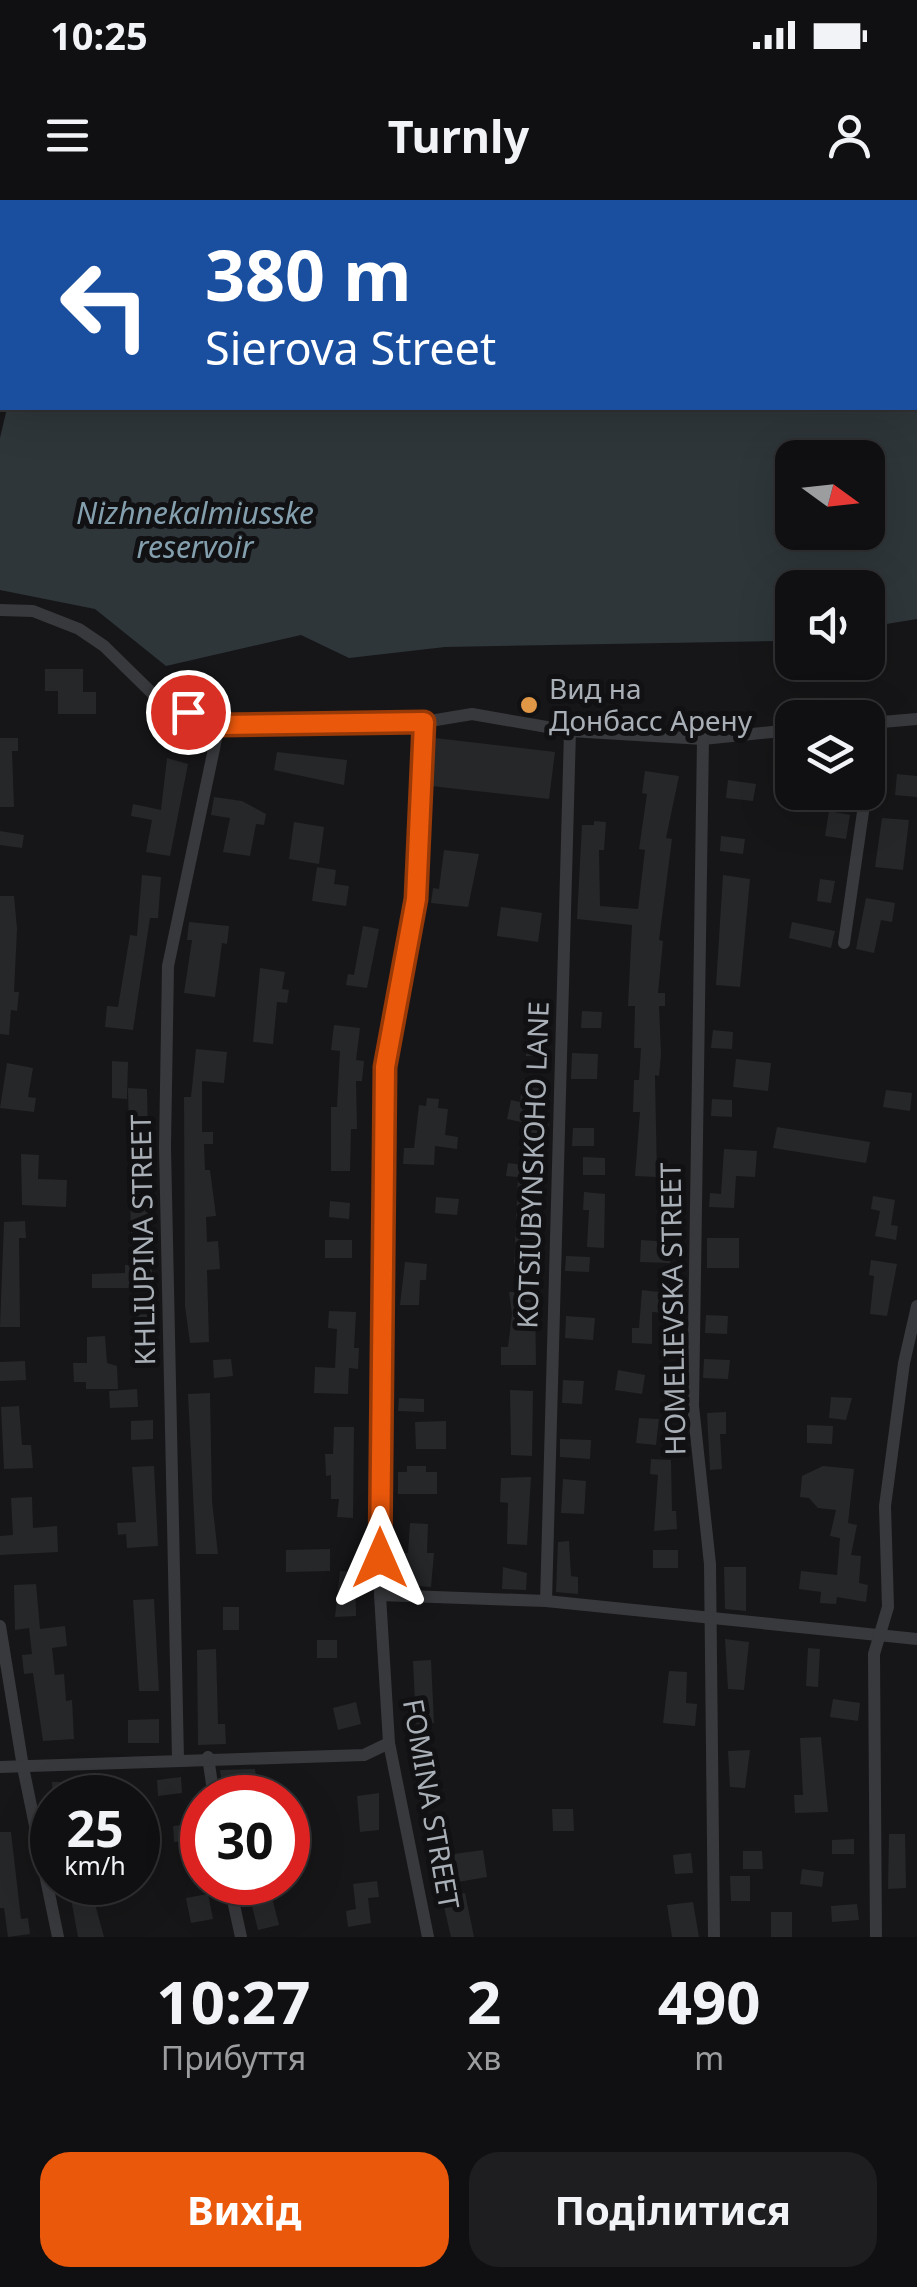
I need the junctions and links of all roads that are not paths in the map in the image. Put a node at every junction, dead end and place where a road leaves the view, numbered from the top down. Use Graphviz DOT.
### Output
graph roads {
  1 [pos="0,610"];
  2 [pos="917,719"];
  3 [pos="424,722"];
  4 [pos="885,722"];
  5 [pos="220,725"];
  6 [pos="570,730"];
  7 [pos="775,732"];
  8 [pos="702,739"];
  9 [pos="861,810"];
  10 [pos="844,943"];
  11 [pos="917,1306"];
  12 [pos="380,1595"];
  13 [pos="546,1601"];
  14 [pos="710,1620"];
  15 [pos="0,1626"];
  16 [pos="879,1634"];
  17 [pos="917,1639"];
  18 [pos="389,1743"];
  19 [pos="208,1757"];
  20 [pos="178,1759"];
  21 [pos="0,1767"];
  22 [pos="23,1768"];
  23 [pos="211,1775"];
  24 [pos="234,1905"];
  25 [pos="58,1937"];
  26 [pos="241,1937"];
  27 [pos="428,1937"];
  28 [pos="714,1937"];
  29 [pos="876,1937"];
  1 -- 5 [label="street"];
  2 -- 4 [label="street"];
  3 -- 5 [label="street"];
  3 -- 6 [label="street"];
  3 -- 12 [label="street, FOMINA STREET"];
  5 -- 20 [label="street, KHLIUPINA STREET"];
  6 -- 8 [label="street"];
  6 -- 13 [label="street, KOTSIUBYNSKOHO LANE"];
  7 -- 8 [label="street"];
  8 -- 14 [label="street, HOMELIEVSKA STREET"];
  9 -- 10 [label="street"];
  11 -- 16 [label="street"];
  12 -- 13 [label="street"];
  12 -- 18 [label="street, FOMINA STREET"];
  13 -- 14 [label="street"];
  14 -- 16 [label="street"];
  14 -- 28 [label="street, HOMELIEVSKA STREET"];
  15 -- 22 [label="street"];
  16 -- 17 [label="street"];
  16 -- 29 [label="street"];
  18 -- 19 [label="street"];
  18 -- 27 [label="street, FOMINA STREET"];
  19 -- 20 [label="street"];
  19 -- 23 [label="street"];
  20 -- 22 [label="street"];
  21 -- 22 [label="street"];
  22 -- 25 [label="street"];
  24 -- 26 [label="street"];
}
